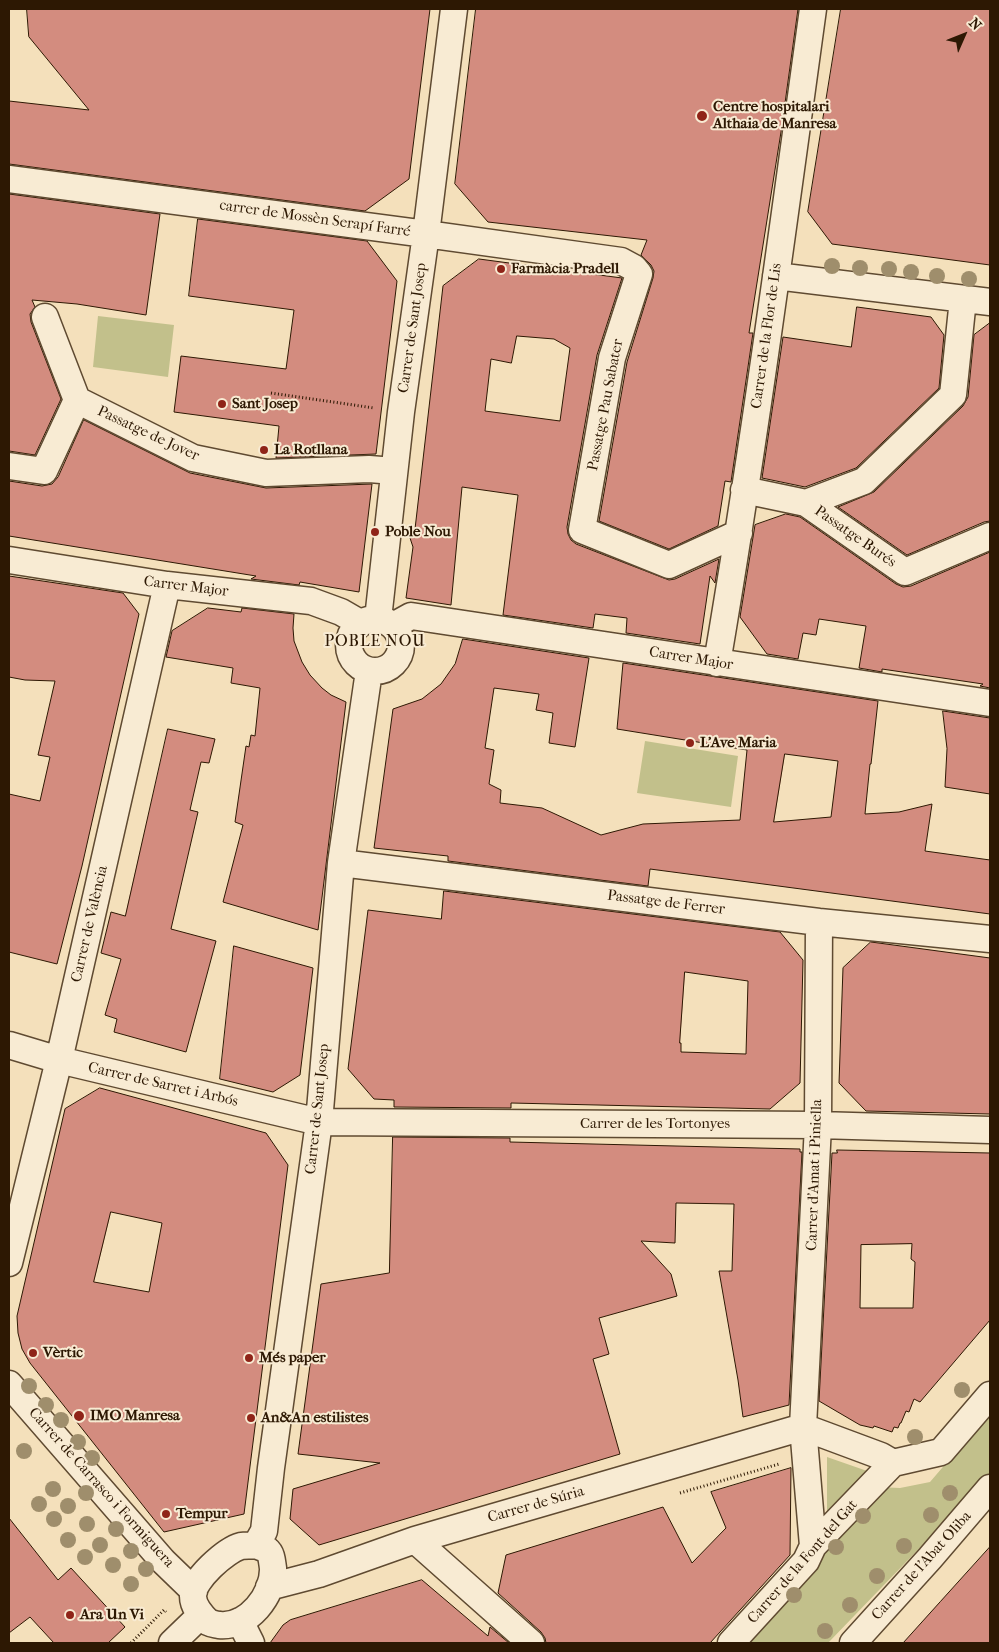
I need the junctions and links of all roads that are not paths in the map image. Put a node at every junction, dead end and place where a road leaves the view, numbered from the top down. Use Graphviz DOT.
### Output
graph roads {
  1 [pos="454,9"];
  2 [pos="813,9"];
  3 [pos="9,179"];
  4 [pos="426,234"];
  5 [pos="621,262"];
  6 [pos="776,276"];
  7 [pos="963,299"];
  8 [pos="990,302"];
  9 [pos="45,317"];
  10 [pos="77,400"];
  11 [pos="9,466"];
  12 [pos="394,471"];
  13 [pos="744,490"];
  14 [pos="806,503"];
  15 [pos="739,533"];
  16 [pos="990,536"];
  17 [pos="9,560"];
  18 [pos="167,585"];
  19 [pos="377,622"];
  20 [pos="717,663"];
  21 [pos="369,671"];
  22 [pos="990,703"];
  23 [pos="341,863"];
  24 [pos="819,922"];
  25 [pos="990,939"];
  26 [pos="9,1045"];
  27 [pos="59,1060"];
  28 [pos="319,1122"];
  29 [pos="818,1125"];
  30 [pos="990,1130"];
  31 [pos="9,1263"];
  32 [pos="9,1384"];
  33 [pos="990,1395"];
  34 [pos="803,1427"];
  35 [pos="893,1463"];
  36 [pos="990,1488"];
  37 [pos="415,1540"];
  38 [pos="256,1546"];
  39 [pos="813,1546"];
  40 [pos="269,1587"];
  41 [pos="197,1603"];
  42 [pos="245,1632"];
  43 [pos="172,1643"];
  44 [pos="531,1643"];
  45 [pos="731,1643"];
  46 [pos="853,1643"];
  1 -- 4 [label="street, Carrer de Sant Josep"];
  2 -- 6 [label="street, Carrer de la Flor de Lis"];
  3 -- 4 [label="street, carrer de Mossèn Serapí Farré"];
  4 -- 5 [label="street, carrer de Mossèn Serapí Farré"];
  4 -- 12 [label="street, Carrer de Sant Josep"];
  5 -- 15 [label="street, Passatge Pau Sabater"];
  6 -- 7 [label="street"];
  6 -- 13 [label="street, Carrer de la Flor de Lis"];
  7 -- 8 [label="street"];
  7 -- 14 [label="street"];
  9 -- 10 [label="street"];
  10 -- 11 [label="street"];
  10 -- 12 [label="street, Passatge de Jover"];
  12 -- 19 [label="street, Carrer de Sant Josep"];
  13 -- 14 [label="street, Passatge Burés"];
  13 -- 15 [label="street, Carrer de la Flor de Lis"];
  14 -- 16 [label="street, Passatge Burés"];
  15 -- 20 [label="street, Carrer de la Flor de Lis"];
  17 -- 18 [label="street, Carrer Major"];
  18 -- 19 [label="street, Carrer Major"];
  18 -- 27 [label="street, Carrer de València"];
  19 -- 20 [label="street, Carrer Major"];
  19 -- 21 [label="street"];
  19 -- 21 [label="street"];
  20 -- 22 [label="street, Carrer Major"];
  21 -- 23 [label="street, Carrer de Sant Josep"];
  23 -- 24 [label="street, Passatge de Ferrer"];
  23 -- 28 [label="street, Carrer de Sant Josep"];
  24 -- 25 [label="street, Passatge de Ferrer"];
  24 -- 29 [label="street, Carrer d'Amat i Piniella"];
  26 -- 27 [label="street, Carrer de Sarret i Arbós"];
  27 -- 28 [label="street, Carrer de Sarret i Arbós"];
  27 -- 31 [label="street, Carrer de València"];
  28 -- 29 [label="street, Carrer de les Tortonyes"];
  28 -- 38 [label="street, Carrer de Sant Josep"];
  29 -- 30 [label="street, Carrer de les Tortonyes"];
  29 -- 34 [label="street, Carrer d'Amat i Piniella"];
  32 -- 41 [label="street, Carrer de Carrasco i Formiguera"];
  33 -- 35 [label="street"];
  34 -- 35 [label="street"];
  34 -- 37 [label="street, Carrer de Súria"];
  34 -- 39 [label="street, Carrer d'Amat i Piniella"];
  35 -- 39 [label="street, Carrer de la Font del Gat"];
  36 -- 46 [label="street, Carrer de l'Abat Oliba"];
  37 -- 40 [label="street, Carrer de Súria"];
  37 -- 44 [label="street"];
  38 -- 40 [label="street"];
  38 -- 41 [label="street"];
  39 -- 45 [label="street, Carrer de la Font del Gat"];
  40 -- 42 [label="street"];
  41 -- 42 [label="street, Carrer de Carrasco i Formiguera"];
  41 -- 43 [label="street"];
}
